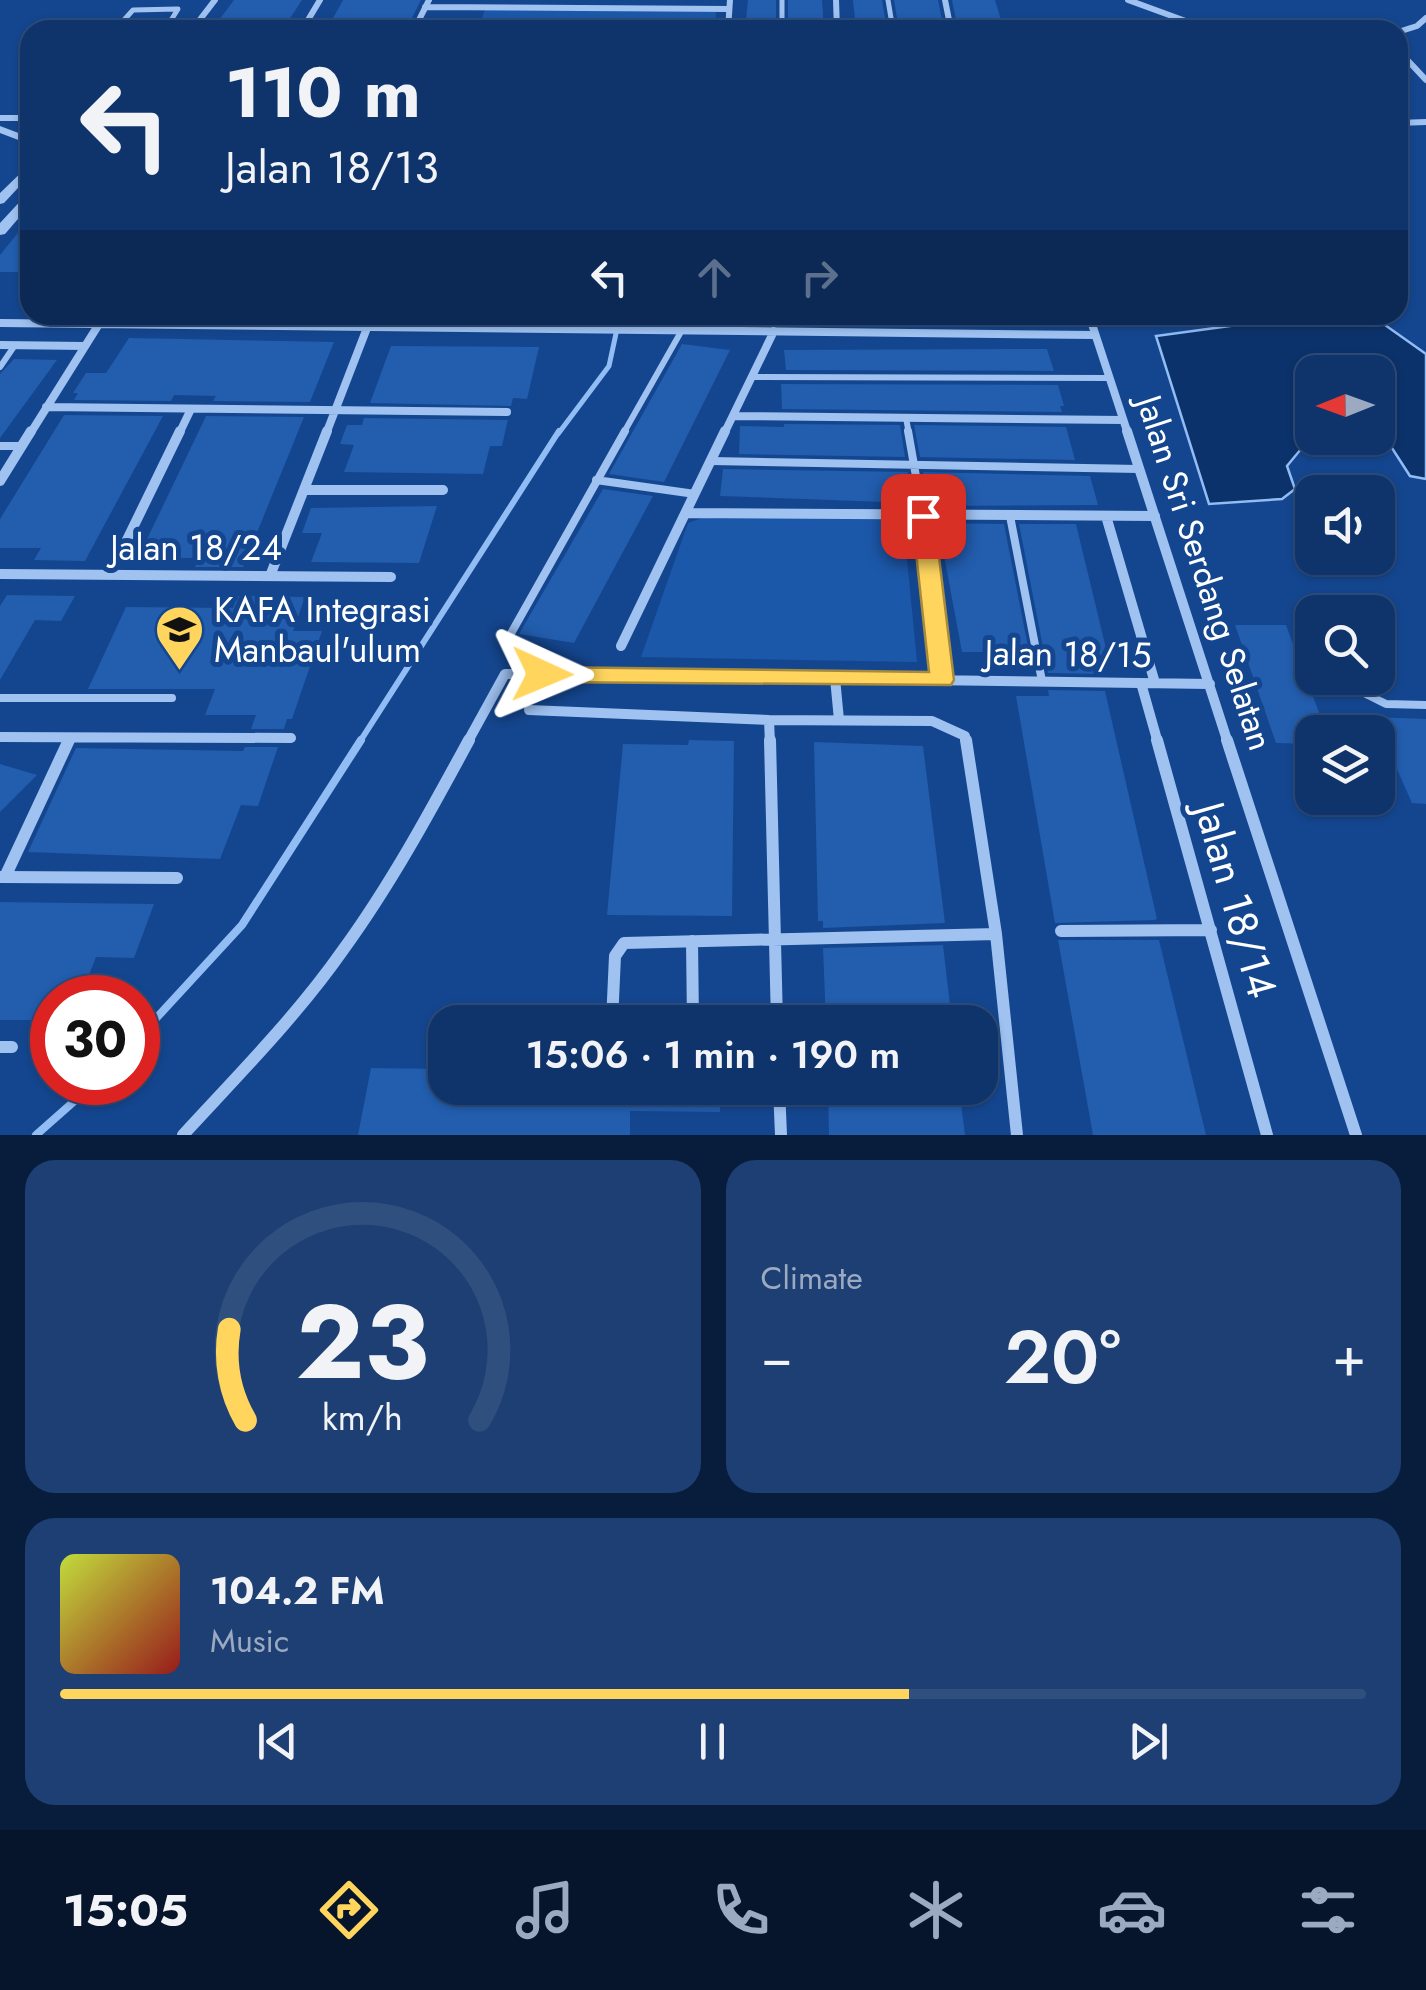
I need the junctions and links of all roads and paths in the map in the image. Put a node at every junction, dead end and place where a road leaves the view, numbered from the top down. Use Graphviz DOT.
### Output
graph roads {
  1 [pos="1128,0"];
  2 [pos="427,4"];
  3 [pos="579,4"];
  4 [pos="730,4"];
  5 [pos="1426,18"];
  6 [pos="124,20"];
  7 [pos="171,20"];
  8 [pos="1183,20"];
  9 [pos="1417,26"];
  10 [pos="1408,29"];
  11 [pos="1426,29"];
  12 [pos="1408,61"];
  13 [pos="1426,80"];
  14 [pos="20,179"];
  15 [pos="0,200"];
  16 [pos="20,209"];
  17 [pos="0,231"];
  18 [pos="98,325"];
  19 [pos="170,325"];
  20 [pos="1092,325"];
  21 [pos="242,326"];
  22 [pos="367,328"];
  23 [pos="682,330"];
  24 [pos="774,331"];
  25 [pos="1095,335"];
  26 [pos="0,345"];
  27 [pos="16,345"];
  28 [pos="85,346"];
  29 [pos="0,367"];
  30 [pos="752,377"];
  31 [pos="1109,378"];
  32 [pos="46,408"];
  33 [pos="190,409"];
  34 [pos="334,410"];
  35 [pos="507,412"];
  36 [pos="734,416"];
  37 [pos="906,418"];
  38 [pos="1123,420"];
  39 [pos="0,446"];
  40 [pos="22,446"];
  41 [pos="712,460"];
  42 [pos="914,464"];
  43 [pos="1140,468"];
  44 [pos="596,480"];
  45 [pos="0,481"];
  46 [pos="306,490"];
  47 [pos="443,490"];
  48 [pos="695,494"];
  49 [pos="686,513"];
  50 [pos="923,516"];
  51 [pos="1010,516"];
  52 [pos="1106,516"];
  53 [pos="1155,516"];
  54 [pos="124,546"];
  55 [pos="0,574"];
  56 [pos="270,576"];
  57 [pos="391,577"];
  58 [pos="509,638"];
  59 [pos="621,646"];
  60 [pos="835,678"];
  61 [pos="942,680"];
  62 [pos="1042,681"];
  63 [pos="1148,683"];
  64 [pos="1210,684"];
  65 [pos="1368,695"];
  66 [pos="0,698"];
  67 [pos="172,698"];
  68 [pos="1426,705"];
  69 [pos="528,710"];
  70 [pos="769,720"];
  71 [pos="839,720"];
  72 [pos="0,737"];
  73 [pos="70,738"];
  74 [pos="292,738"];
  75 [pos="3,877"];
  76 [pos="178,878"];
  77 [pos="1212,930"];
  78 [pos="1062,931"];
  79 [pos="996,934"];
  80 [pos="775,936"];
  81 [pos="692,941"];
  82 [pos="613,1005"];
  83 [pos="693,1005"];
  84 [pos="777,1005"];
  85 [pos="779,1105"];
  86 [pos="183,1135"];
  87 [pos="780,1135"];
  88 [pos="1018,1135"];
  89 [pos="1267,1135"];
  90 [pos="1356,1135"];
  1 -- 8 [label="street"];
  2 -- 3 [label="street"];
  3 -- 4 [label="street"];
  5 -- 9 [label="street"];
  6 -- 7 [label="lane"];
  9 -- 10 [label="street"];
  9 -- 11 [label="lane"];
  12 -- 13 [label="street"];
  14 -- 15 [label="street"];
  16 -- 17 [label="street"];
  18 -- 28 [label="street"];
  19 -- 21 [label="street"];
  20 -- 25 [label="street, Jalan Sri Serdang Selatan"];
  21 -- 22 [label="street"];
  22 -- 23 [label="street"];
  22 -- 34 [label="street"];
  23 -- 24 [label="street"];
  23 -- 44 [label="lane"];
  24 -- 25 [label="street"];
  24 -- 30 [label="street"];
  25 -- 31 [label="street, Jalan Sri Serdang Selatan"];
  26 -- 27 [label="street"];
  27 -- 28 [label="street"];
  27 -- 29 [label="lane"];
  28 -- 32 [label="street"];
  30 -- 31 [label="lane"];
  30 -- 36 [label="street"];
  31 -- 38 [label="street, Jalan Sri Serdang Selatan"];
  32 -- 33 [label="street"];
  32 -- 40 [label="street"];
  33 -- 34 [label="street"];
  33 -- 54 [label="street"];
  34 -- 35 [label="street"];
  34 -- 46 [label="street"];
  36 -- 37 [label="street"];
  36 -- 41 [label="street"];
  37 -- 38 [label="street"];
  37 -- 42 [label="lane"];
  38 -- 43 [label="street, Jalan Sri Serdang Selatan"];
  39 -- 40 [label="lane"];
  40 -- 45 [label="street"];
  41 -- 42 [label="lane"];
  41 -- 48 [label="street"];
  42 -- 43 [label="lane"];
  42 -- 50 [label="lane"];
  43 -- 53 [label="street, Jalan Sri Serdang Selatan"];
  44 -- 48 [label="lane"];
  44 -- 58 [label="lane"];
  46 -- 47 [label="street"];
  46 -- 56 [label="street"];
  48 -- 49 [label="street"];
  49 -- 50 [label="street"];
  49 -- 59 [label="street"];
  50 -- 51 [label="street"];
  50 -- 61 [label="street"];
  51 -- 52 [label="street"];
  51 -- 62 [label="lane"];
  52 -- 53 [label="street"];
  52 -- 63 [label="street, Jalan 18/14"];
  53 -- 64 [label="street, Jalan Sri Serdang Selatan"];
  55 -- 56 [label="street, Jalan 18/24"];
  56 -- 57 [label="street, Jalan 18/24"];
  60 -- 61 [label="street, Jalan 18/15"];
  60 -- 71 [label="street"];
  60 -- 86 [label="street, Jalan 18/15"];
  61 -- 62 [label="street, Jalan 18/15"];
  62 -- 63 [label="street, Jalan 18/15"];
  63 -- 64 [label="street, Jalan 18/15"];
  63 -- 77 [label="street, Jalan 18/14"];
  64 -- 90 [label="street, Jalan Sri Serdang Selatan"];
  65 -- 68 [label="lane"];
  66 -- 67 [label="lane"];
  69 -- 70 [label="street"];
  70 -- 71 [label="street"];
  70 -- 80 [label="street"];
  71 -- 79 [label="street"];
  72 -- 73 [label="street"];
  73 -- 74 [label="street"];
  73 -- 75 [label="street"];
  75 -- 76 [label="street"];
  77 -- 78 [label="street"];
  77 -- 89 [label="street, Jalan 18/14"];
  79 -- 80 [label="street"];
  79 -- 88 [label="street"];
  80 -- 81 [label="street"];
  80 -- 84 [label="street"];
  81 -- 82 [label="street"];
  81 -- 83 [label="street"];
  85 -- 87 [label="street"];
}
